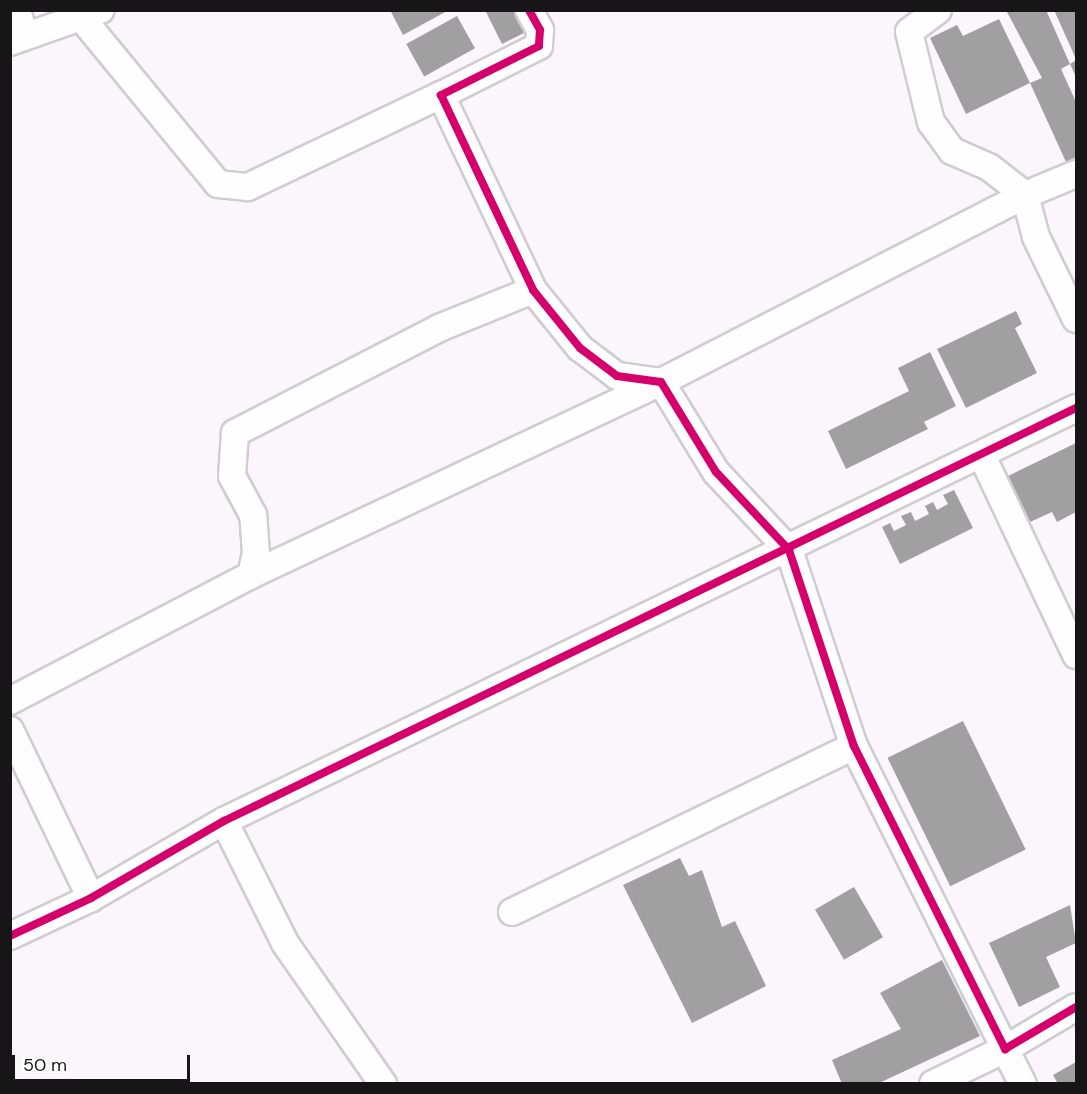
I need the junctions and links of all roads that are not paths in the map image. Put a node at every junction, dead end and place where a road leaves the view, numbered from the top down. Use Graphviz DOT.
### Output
graph roads {
  1 [pos="17,10"];
  2 [pos="530,10"];
  3 [pos="938,10"];
  4 [pos="91,13"];
  5 [pos="17,38"];
  6 [pos="441,95"];
  7 [pos="1077,174"];
  8 [pos="1025,195"];
  9 [pos="533,290"];
  10 [pos="1077,320"];
  11 [pos="661,382"];
  12 [pos="1077,408"];
  13 [pos="983,458"];
  14 [pos="789,550"];
  15 [pos="251,575"];
  16 [pos="1077,656"];
  17 [pos="10,701"];
  18 [pos="10,730"];
  19 [pos="854,746"];
  20 [pos="18,764"];
  21 [pos="224,821"];
  22 [pos="91,898"];
  23 [pos="513,912"];
  24 [pos="10,936"];
  25 [pos="1077,1007"];
  26 [pos="1005,1048"];
  27 [pos="383,1083"];
  28 [pos="933,1083"];
  29 [pos="1023,1083"];
  1 -- 5 [label="street"];
  2 -- 6 [label="street"];
  3 -- 8 [label="street"];
  4 -- 5 [label="street"];
  4 -- 6 [label="street"];
  6 -- 9 [label="street"];
  7 -- 8 [label="street"];
  8 -- 10 [label="street"];
  8 -- 11 [label="street"];
  9 -- 11 [label="street"];
  9 -- 15 [label="street"];
  11 -- 14 [label="street"];
  11 -- 15 [label="street"];
  12 -- 13 [label="street"];
  13 -- 14 [label="street"];
  13 -- 16 [label="street"];
  14 -- 19 [label="street"];
  14 -- 21 [label="street"];
  15 -- 17 [label="street"];
  18 -- 20 [label="street"];
  19 -- 23 [label="street"];
  19 -- 26 [label="street"];
  20 -- 22 [label="street"];
  21 -- 22 [label="street"];
  21 -- 27 [label="street"];
  22 -- 24 [label="street"];
  25 -- 26 [label="street"];
  26 -- 28 [label="street"];
  26 -- 29 [label="street"];
}
